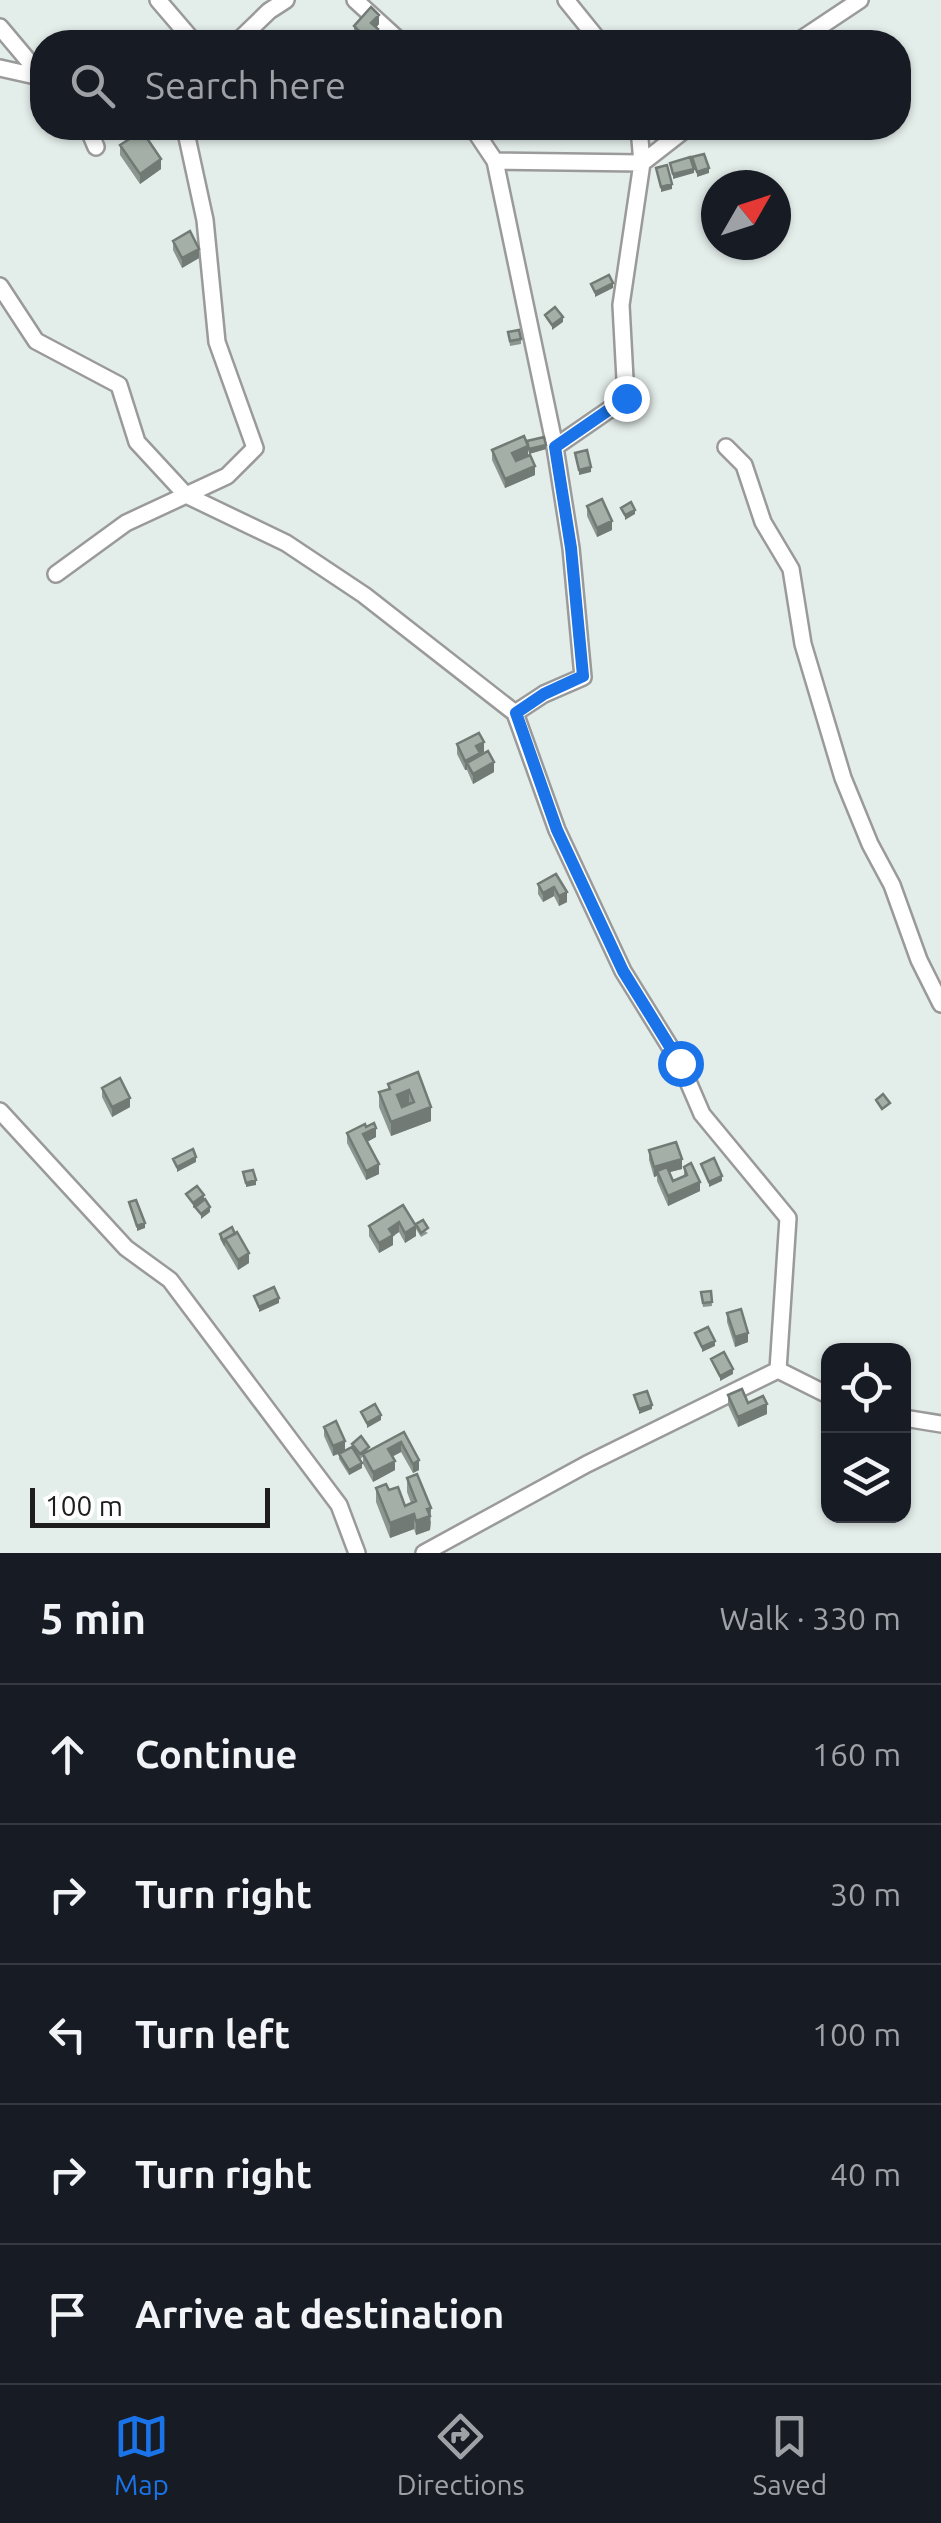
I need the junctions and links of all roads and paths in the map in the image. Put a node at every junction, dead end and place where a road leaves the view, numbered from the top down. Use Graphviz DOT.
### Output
graph roads {
  1 [pos="158,0"];
  2 [pos="286,0"];
  3 [pos="355,0"];
  4 [pos="566,0"];
  5 [pos="860,0"];
  6 [pos="0,27"];
  7 [pos="184,30"];
  8 [pos="249,30"];
  9 [pos="387,30"];
  10 [pos="590,30"];
  11 [pos="815,30"];
  12 [pos="30,63"];
  13 [pos="0,68"];
  14 [pos="30,75"];
  15 [pos="93,140"];
  16 [pos="188,140"];
  17 [pos="481,140"];
  18 [pos="639,140"];
  19 [pos="671,140"];
  20 [pos="96,147"];
  21 [pos="495,160"];
  22 [pos="642,163"];
  23 [pos="0,286"];
  24 [pos="555,447"];
  25 [pos="726,447"];
  26 [pos="186,495"];
  27 [pos="56,574"];
  28 [pos="516,713"];
  29 [pos="941,1004"];
  30 [pos="0,1111"];
  31 [pos="778,1370"];
  32 [pos="821,1392"];
  33 [pos="911,1419"];
  34 [pos="941,1424"];
  35 [pos="357,1553"];
  36 [pos="424,1553"];
  1 -- 7 [label="street"];
  2 -- 8 [label="street"];
  3 -- 9 [label="street"];
  4 -- 10 [label="street"];
  5 -- 11 [label="street"];
  6 -- 12 [label="street"];
  13 -- 14 [label="street"];
  15 -- 20 [label="street"];
  16 -- 26 [label="street"];
  17 -- 21 [label="street"];
  18 -- 22 [label="street"];
  19 -- 22 [label="street"];
  21 -- 22 [label="street"];
  21 -- 24 [label="street"];
  22 -- 24 [label="street"];
  23 -- 26 [label="street"];
  24 -- 28 [label="street"];
  25 -- 29 [label="street"];
  26 -- 27 [label="street"];
  26 -- 28 [label="street"];
  28 -- 31 [label="street"];
  30 -- 35 [label="street"];
  31 -- 32 [label="street"];
  31 -- 36 [label="street"];
  33 -- 34 [label="street"];
}
